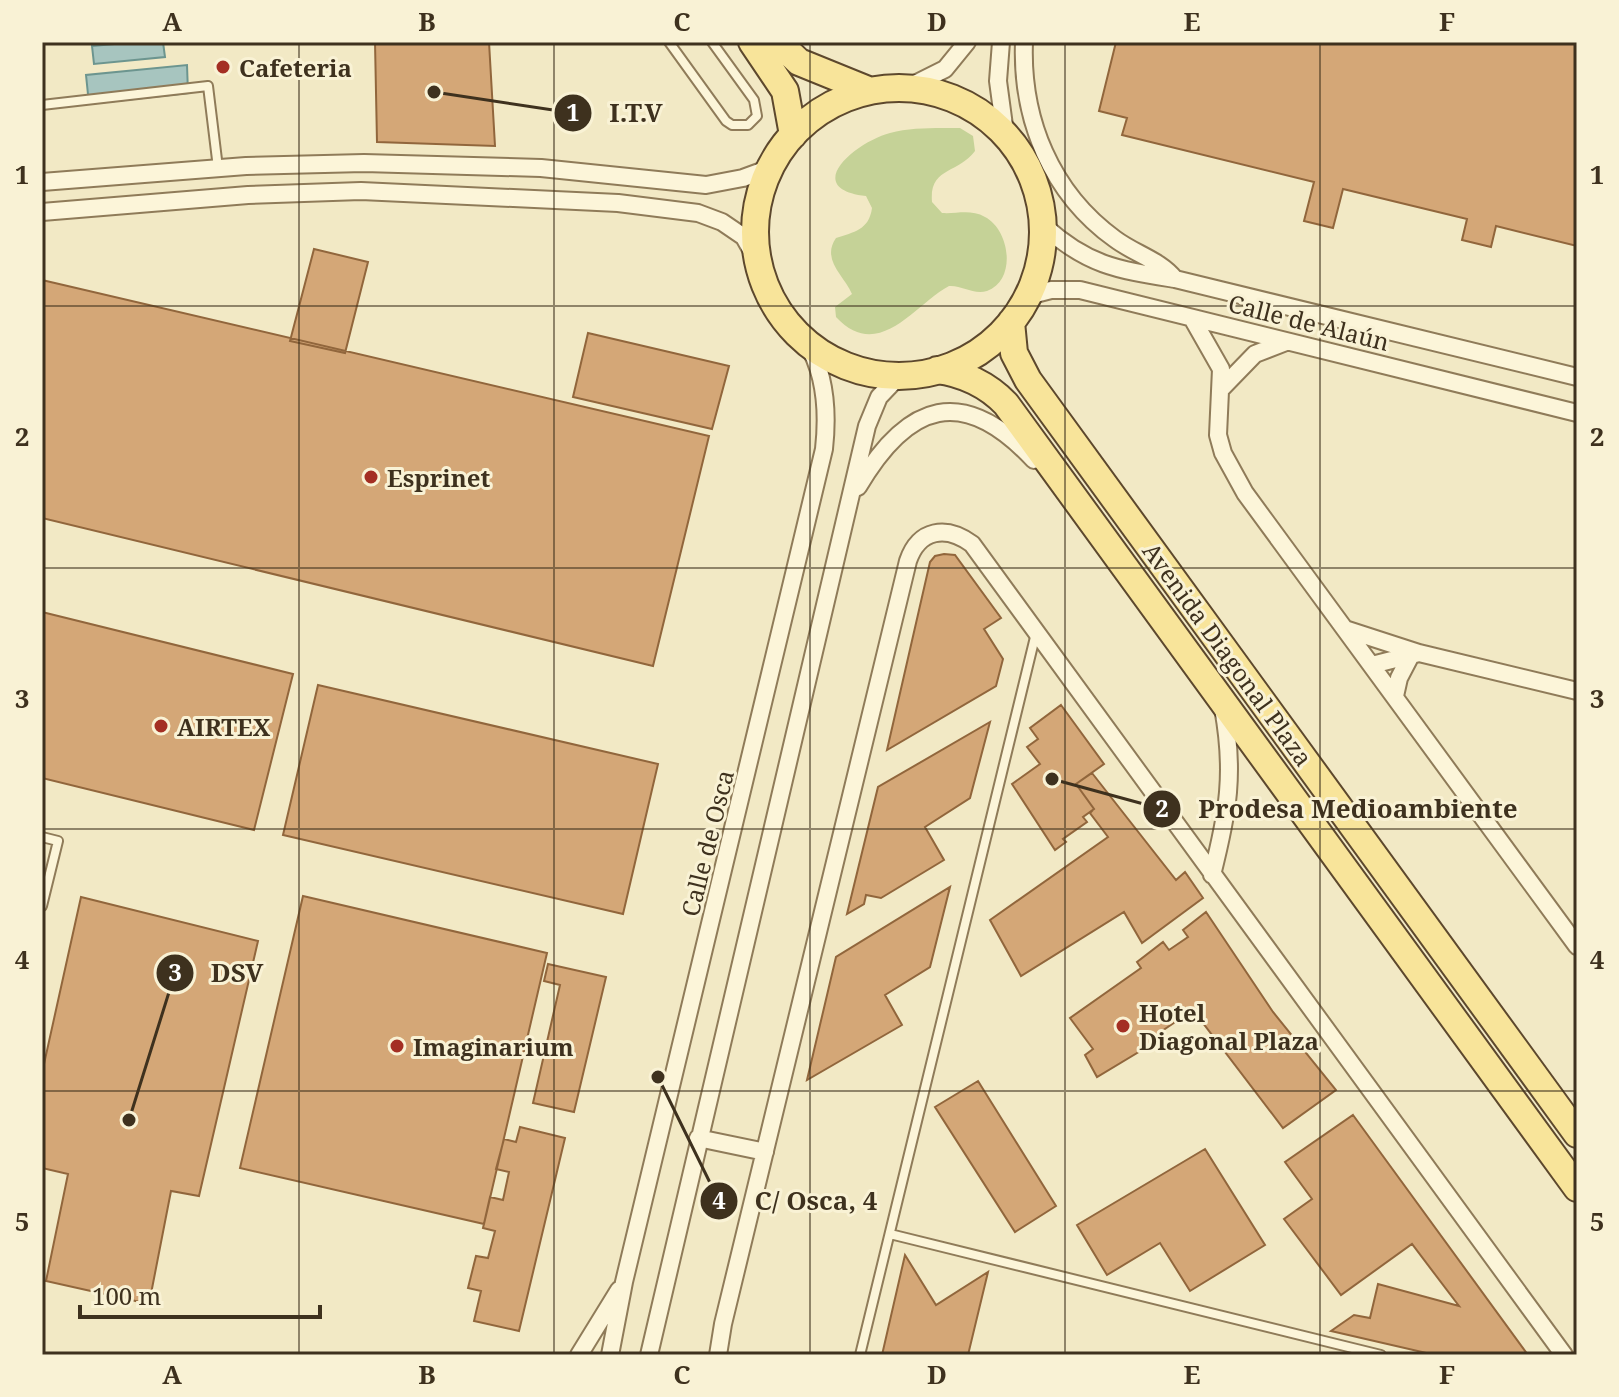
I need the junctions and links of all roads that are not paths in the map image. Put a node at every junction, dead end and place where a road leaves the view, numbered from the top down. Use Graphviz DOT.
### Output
graph roads {
  1 [pos="669,42"];
  2 [pos="712,42"];
  3 [pos="752,42"];
  4 [pos="778,42"];
  5 [pos="967,42"];
  6 [pos="1001,42"];
  7 [pos="1024,42"];
  8 [pos="909,87"];
  9 [pos="868,90"];
  10 [pos="42,105"];
  11 [pos="1005,133"];
  12 [pos="793,135"];
  13 [pos="218,168"];
  14 [pos="770,168"];
  15 [pos="42,182"];
  16 [pos="42,212"];
  17 [pos="1044,226"];
  18 [pos="758,262"];
  19 [pos="1175,279"];
  20 [pos="1028,296"];
  21 [pos="1192,318"];
  22 [pos="1011,322"];
  23 [pos="1286,342"];
  24 [pos="807,343"];
  25 [pos="937,370"];
  26 [pos="899,376"];
  27 [pos="1577,377"];
  28 [pos="1222,388"];
  29 [pos="1577,413"];
  30 [pos="854,495"];
  31 [pos="1080,508"];
  32 [pos="1345,629"];
  33 [pos="1036,632"];
  34 [pos="1391,645"];
  35 [pos="1415,654"];
  36 [pos="1372,665"];
  37 [pos="1577,691"];
  38 [pos="1395,696"];
  39 [pos="1222,702"];
  40 [pos="42,837"];
  41 [pos="1212,875"];
  42 [pos="42,906"];
  43 [pos="1577,946"];
  44 [pos="1577,1134"];
  45 [pos="698,1138"];
  46 [pos="765,1152"];
  47 [pos="1577,1188"];
  48 [pos="890,1234"];
  49 [pos="624,1282"];
  50 [pos="579,1355"];
  51 [pos="610,1355"];
  52 [pos="649,1355"];
  53 [pos="718,1355"];
  54 [pos="860,1355"];
  55 [pos="1381,1355"];
  56 [pos="1564,1355"];
  1 -- 2 [label="lane"];
  3 -- 12 [label="main road"];
  4 -- 9 [label="main road"];
  5 -- 8 [label="street"];
  6 -- 11 [label="street"];
  7 -- 19 [label="street"];
  8 -- 9 [label="main road"];
  8 -- 11 [label="main road"];
  9 -- 12 [label="main road"];
  10 -- 13 [label="lane"];
  11 -- 17 [label="main road"];
  12 -- 14 [label="main road"];
  13 -- 14 [label="street"];
  13 -- 15 [label="street"];
  14 -- 18 [label="main road"];
  16 -- 18 [label="street"];
  17 -- 19 [label="street, Calle de Alaún"];
  17 -- 20 [label="main road"];
  18 -- 24 [label="main road"];
  19 -- 27 [label="street, Calle de Alaún"];
  20 -- 21 [label="street, Calle de Alaún"];
  20 -- 22 [label="main road"];
  21 -- 23 [label="street, Calle de Alaún"];
  21 -- 28 [label="street"];
  22 -- 25 [label="main road"];
  22 -- 44 [label="main road, Avenida Diagonal Plaza"];
  23 -- 28 [label="street"];
  23 -- 29 [label="street, Calle de Alaún"];
  24 -- 26 [label="main road"];
  24 -- 49 [label="street, Calle de Osca"];
  25 -- 26 [label="main road"];
  25 -- 31 [label="main road, Avenida Diagonal Plaza"];
  26 -- 30 [label="street"];
  28 -- 32 [label="street"];
  30 -- 31 [label="street"];
  30 -- 45 [label="street"];
  31 -- 39 [label="main road, Avenida Diagonal Plaza"];
  32 -- 34 [label="street"];
  32 -- 36 [label="street"];
  33 -- 41 [label="street"];
  33 -- 46 [label="street"];
  33 -- 48 [label="lane"];
  34 -- 35 [label="street"];
  34 -- 36 [label="street"];
  35 -- 36 [label="street"];
  35 -- 37 [label="street"];
  35 -- 38 [label="street"];
  36 -- 38 [label="street"];
  38 -- 43 [label="street"];
  39 -- 41 [label="street, Avenida Diagonal Plaza"];
  39 -- 47 [label="main road, Avenida Diagonal Plaza"];
  40 -- 42 [label="lane"];
  41 -- 56 [label="street"];
  45 -- 46 [label="street"];
  45 -- 52 [label="street"];
  46 -- 53 [label="street"];
  48 -- 54 [label="lane"];
  48 -- 55 [label="lane"];
  49 -- 50 [label="street"];
  49 -- 51 [label="street, Calle de Osca"];
}
